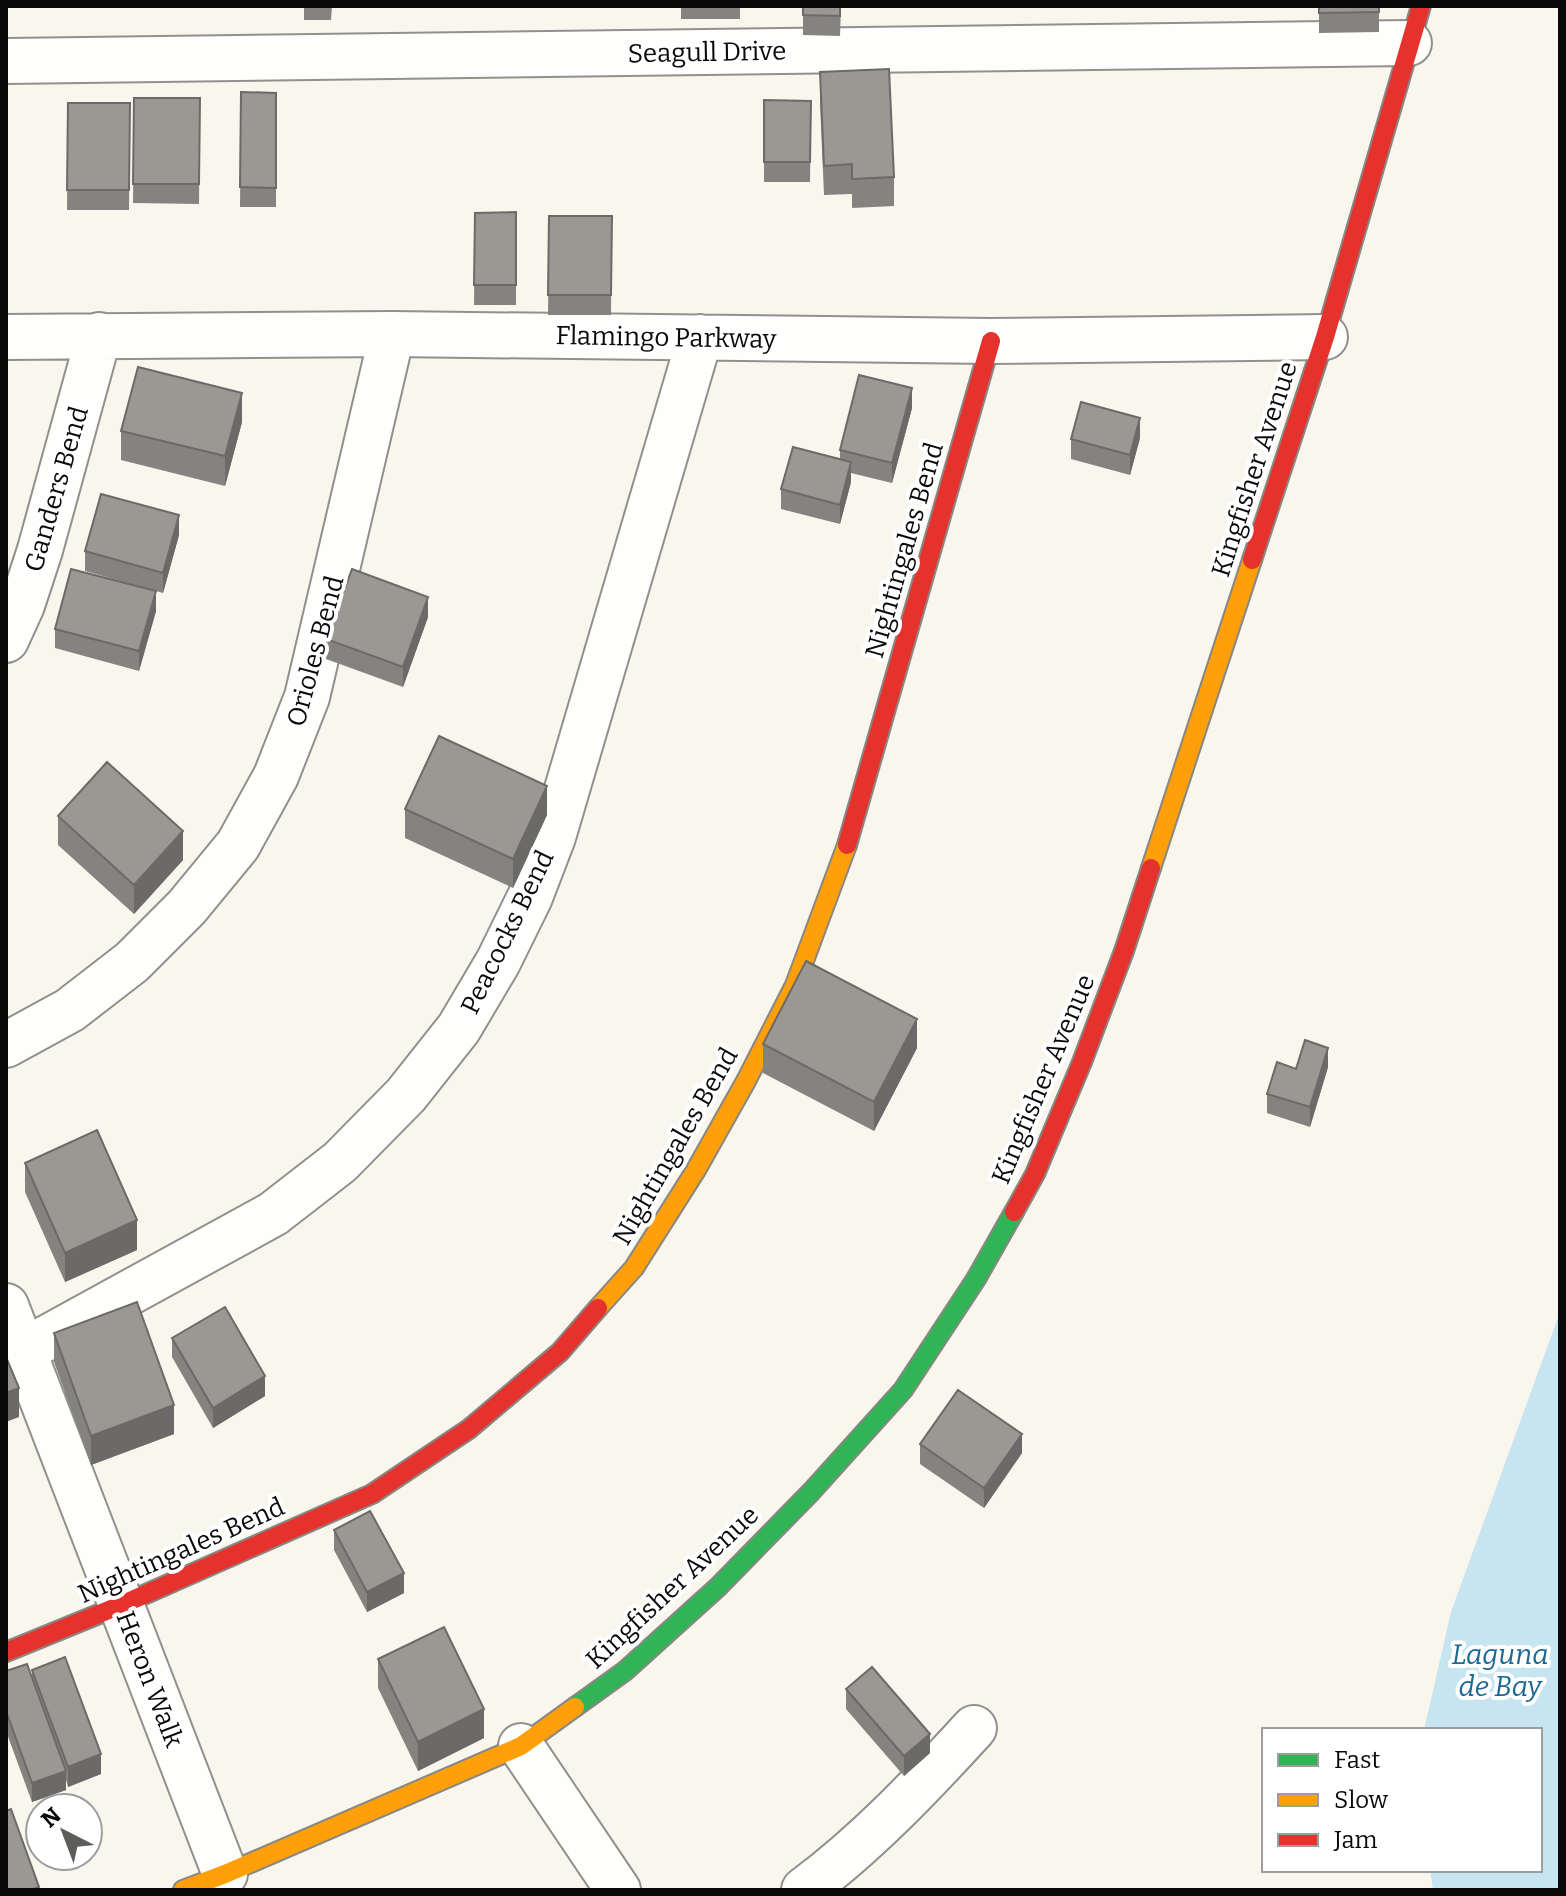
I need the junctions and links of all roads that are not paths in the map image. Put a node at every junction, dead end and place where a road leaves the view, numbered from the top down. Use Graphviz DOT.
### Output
graph roads {
  1 [pos="1415,25"];
  2 [pos="6,61"];
  3 [pos="392,334"];
  4 [pos="99,335"];
  5 [pos="6,337"];
  6 [pos="700,337"];
  7 [pos="1325,337"];
  8 [pos="991,341"];
  9 [pos="6,640"];
  10 [pos="6,1045"];
  11 [pos="6,1306"];
  12 [pos="15,1354"];
  13 [pos="121,1605"];
  14 [pos="6,1652"];
  15 [pos="974,1728"];
  16 [pos="521,1746"];
  17 [pos="225,1874"];
  18 [pos="183,1890"];
  19 [pos="618,1890"];
  20 [pos="804,1890"];
  1 -- 2 [label="street, Seagull Drive"];
  1 -- 7 [label="street, Kingfisher Avenue"];
  3 -- 4 [label="street, Flamingo Parkway"];
  3 -- 6 [label="street, Flamingo Parkway"];
  3 -- 10 [label="street, Orioles Bend"];
  4 -- 5 [label="street, Flamingo Parkway"];
  4 -- 9 [label="street, Ganders Bend"];
  6 -- 8 [label="street, Flamingo Parkway"];
  6 -- 12 [label="street, Peacocks Bend"];
  7 -- 8 [label="street, Flamingo Parkway"];
  7 -- 16 [label="street, Kingfisher Avenue"];
  8 -- 13 [label="street, Nightingales Bend"];
  11 -- 12 [label="street, Heron Walk"];
  12 -- 13 [label="street, Heron Walk"];
  13 -- 14 [label="street, Nightingales Bend"];
  13 -- 17 [label="street, Heron Walk"];
  15 -- 20 [label="street"];
  16 -- 17 [label="street, Kingfisher Avenue"];
  16 -- 19 [label="street"];
  17 -- 18 [label="street, Kingfisher Avenue"];
}
